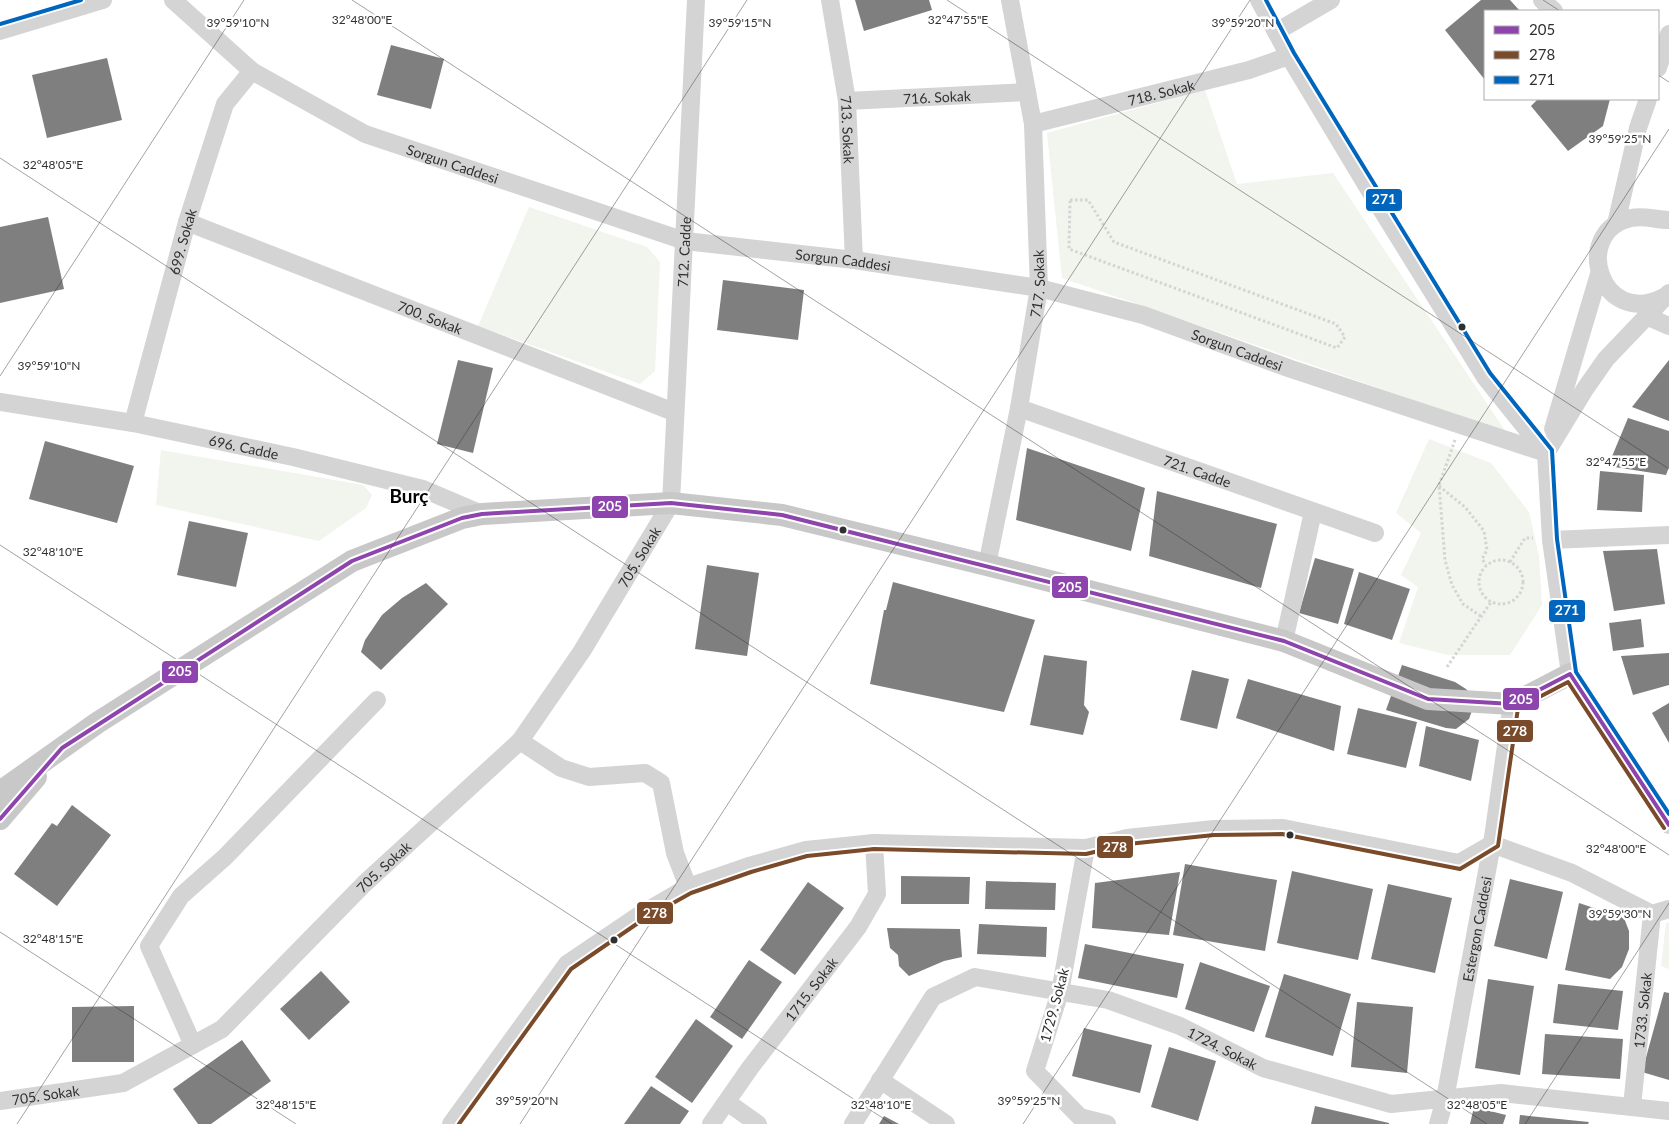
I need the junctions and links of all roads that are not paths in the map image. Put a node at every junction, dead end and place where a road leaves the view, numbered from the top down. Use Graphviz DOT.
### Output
graph roads {
  1 [pos="102,0"];
  2 [pos="173,0"];
  3 [pos="696,0"];
  4 [pos="830,0"];
  5 [pos="1010,0"];
  6 [pos="1259,0"];
  7 [pos="1331,0"];
  8 [pos="1542,0"];
  9 [pos="1553,10"];
  10 [pos="0,31"];
  11 [pos="1276,32"];
  12 [pos="1669,34"];
  13 [pos="1289,56"];
  14 [pos="1659,65"];
  15 [pos="252,70"];
  16 [pos="1027,92"];
  17 [pos="1648,100"];
  18 [pos="846,101"];
  19 [pos="1033,124"];
  20 [pos="187,222"];
  21 [pos="1666,223"];
  22 [pos="1616,224"];
  23 [pos="686,242"];
  24 [pos="854,260"];
  25 [pos="1599,274"];
  26 [pos="1039,288"];
  27 [pos="1668,294"];
  28 [pos="1646,316"];
  29 [pos="1669,326"];
  30 [pos="0,402"];
  31 [pos="1019,408"];
  32 [pos="674,412"];
  33 [pos="133,423"];
  34 [pos="1546,453"];
  35 [pos="671,503"];
  36 [pos="1314,512"];
  37 [pos="482,514"];
  38 [pos="1375,533"];
  39 [pos="1669,536"];
  40 [pos="1551,540"];
  41 [pos="987,565"];
  42 [pos="1284,641"];
  43 [pos="1570,674"];
  44 [pos="378,700"];
  45 [pos="1512,704"];
  46 [pos="520,741"];
  47 [pos="62,748"];
  48 [pos="0,792"];
  49 [pos="0,819"];
  50 [pos="1669,825"];
  51 [pos="874,843"];
  52 [pos="1492,844"];
  53 [pos="1086,848"];
  54 [pos="688,887"];
  55 [pos="1669,909"];
  56 [pos="1652,914"];
  57 [pos="1060,992"];
  58 [pos="193,1045"];
  59 [pos="880,1080"];
  60 [pos="1445,1099"];
  61 [pos="0,1101"];
  62 [pos="727,1102"];
  63 [pos="1632,1106"];
  64 [pos="1669,1111"];
  65 [pos="1078,1120"];
  66 [pos="451,1124"];
  67 [pos="711,1124"];
  68 [pos="758,1124"];
  69 [pos="853,1124"];
  70 [pos="946,1124"];
  71 [pos="1107,1124"];
  72 [pos="1438,1124"];
  1 -- 10 [label="street"];
  2 -- 15 [label="street, Sorgun Caddesi"];
  3 -- 23 [label="street, 712. Cadde"];
  4 -- 18 [label="street, 713. Sokak"];
  5 -- 16 [label="street, 717. Sokak"];
  6 -- 11 [label="street"];
  7 -- 11 [label="street"];
  8 -- 9 [label="street"];
  11 -- 13 [label="street"];
  12 -- 14 [label="street"];
  13 -- 19 [label="street, 718. Sokak"];
  13 -- 34 [label="street"];
  15 -- 20 [label="street, 699. Sokak"];
  15 -- 23 [label="street, Sorgun Caddesi"];
  16 -- 18 [label="street, 716. Sokak"];
  16 -- 19 [label="street, 717. Sokak"];
  17 -- 22 [label="street"];
  18 -- 24 [label="street, 713. Sokak"];
  19 -- 26 [label="street, 717. Sokak"];
  20 -- 32 [label="street, 700. Sokak"];
  20 -- 33 [label="street, 699. Sokak"];
  21 -- 22 [label="street"];
  22 -- 25 [label="street"];
  23 -- 24 [label="street, Sorgun Caddesi"];
  23 -- 32 [label="street, 712. Cadde"];
  24 -- 26 [label="street, Sorgun Caddesi"];
  25 -- 27 [label="street"];
  25 -- 34 [label="street"];
  26 -- 31 [label="street, 717. Sokak"];
  26 -- 34 [label="street, Sorgun Caddesi"];
  27 -- 28 [label="street"];
  28 -- 29 [label="street"];
  28 -- 34 [label="street"];
  30 -- 33 [label="street, 696. Cadde"];
  31 -- 36 [label="street, 721. Cadde"];
  31 -- 41 [label="street, 717. Sokak"];
  32 -- 35 [label="street, 712. Cadde"];
  33 -- 37 [label="street, 696. Cadde"];
  34 -- 40 [label="street"];
  35 -- 37 [label="main road"];
  35 -- 41 [label="main road"];
  35 -- 46 [label="street, 705. Sokak"];
  36 -- 38 [label="street, 721. Cadde"];
  36 -- 42 [label="street"];
  37 -- 47 [label="main road"];
  39 -- 40 [label="street"];
  40 -- 43 [label="street"];
  41 -- 42 [label="main road"];
  42 -- 45 [label="main road"];
  43 -- 45 [label="main road"];
  43 -- 50 [label="street"];
  44 -- 58 [label="street"];
  45 -- 52 [label="street, Estergon Caddesi"];
  46 -- 54 [label="street"];
  46 -- 58 [label="street, 705. Sokak"];
  47 -- 48 [label="main road"];
  47 -- 49 [label="main road"];
  51 -- 53 [label="street"];
  51 -- 54 [label="street"];
  51 -- 62 [label="street, 1715. Sokak"];
  52 -- 53 [label="street"];
  52 -- 56 [label="street"];
  52 -- 60 [label="street, Estergon Caddesi"];
  53 -- 57 [label="street, 1729. Sokak"];
  54 -- 66 [label="street"];
  55 -- 56 [label="street"];
  56 -- 63 [label="street, 1733. Sokak"];
  57 -- 59 [label="street, 1724. Sokak"];
  57 -- 60 [label="street, 1724. Sokak"];
  57 -- 65 [label="street, 1729. Sokak"];
  58 -- 61 [label="street, 705. Sokak"];
  59 -- 69 [label="street, 1724. Sokak"];
  59 -- 70 [label="street"];
  60 -- 63 [label="street, 1724. Sokak"];
  60 -- 72 [label="street, Estergon Caddesi"];
  62 -- 67 [label="street, 1715. Sokak"];
  62 -- 68 [label="street"];
  63 -- 64 [label="street, 1724. Sokak"];
  65 -- 71 [label="street, 1729. Sokak"];
}
